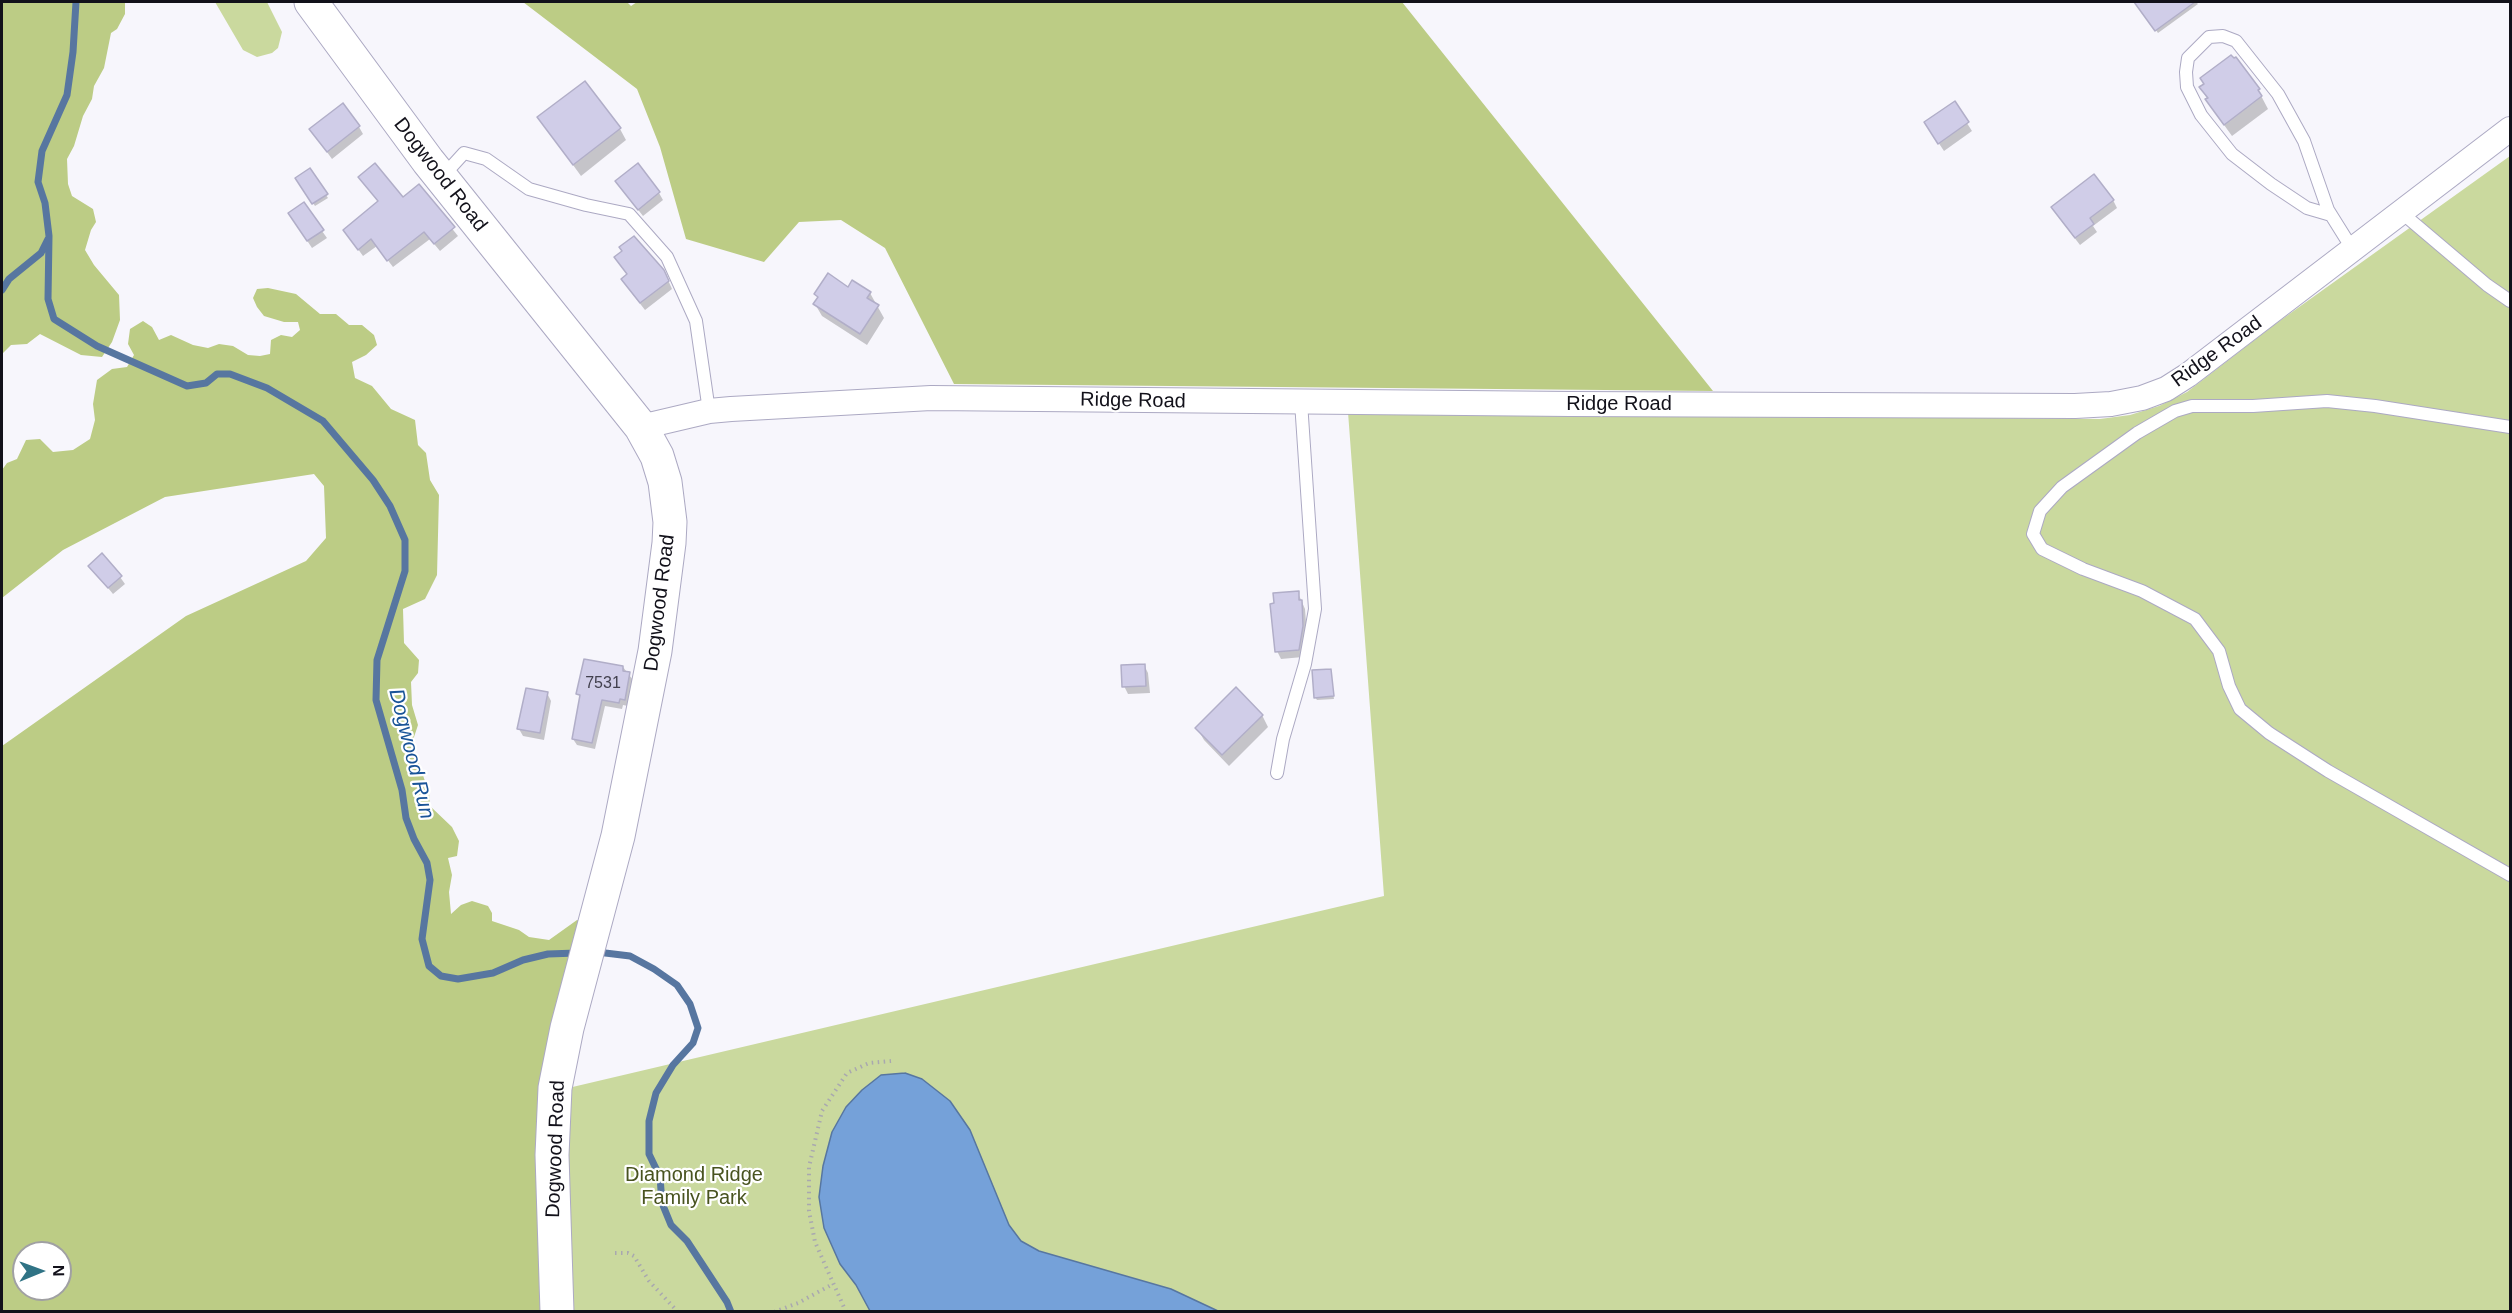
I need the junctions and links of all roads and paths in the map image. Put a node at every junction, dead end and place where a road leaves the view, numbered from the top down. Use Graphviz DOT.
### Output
graph roads {
  1 [pos="311,2"];
  2 [pos="2511,129"];
  3 [pos="441,179"];
  4 [pos="2402,213"];
  5 [pos="2331,215"];
  6 [pos="2353,250"];
  7 [pos="2511,301"];
  8 [pos="1301,402"];
  9 [pos="709,411"];
  10 [pos="640,427"];
  11 [pos="2511,427"];
  12 [pos="1276,773"];
  13 [pos="2511,875"];
  14 [pos="891,1061"];
  15 [pos="615,1253"];
  16 [pos="831,1285"];
  17 [pos="557,1311"];
  18 [pos="678,1311"];
  19 [pos="774,1311"];
  20 [pos="846,1311"];
  1 -- 3 [label="street, Dogwood Road"];
  2 -- 4 [label="street, Ridge Road"];
  3 -- 9 [label="lane"];
  3 -- 10 [label="street, Dogwood Road"];
  4 -- 6 [label="street, Ridge Road"];
  4 -- 7 [label="lane"];
  5 -- 5 [label="lane"];
  5 -- 6 [label="lane"];
  6 -- 8 [label="street, Ridge Road"];
  8 -- 9 [label="street, Ridge Road"];
  8 -- 12 [label="lane"];
  9 -- 10 [label="street, Ridge Road"];
  10 -- 17 [label="street, Dogwood Road"];
  11 -- 13 [label="lane"];
  14 -- 16 [label="path"];
  15 -- 18 [label="path"];
  16 -- 19 [label="path"];
  16 -- 20 [label="path"];
}
